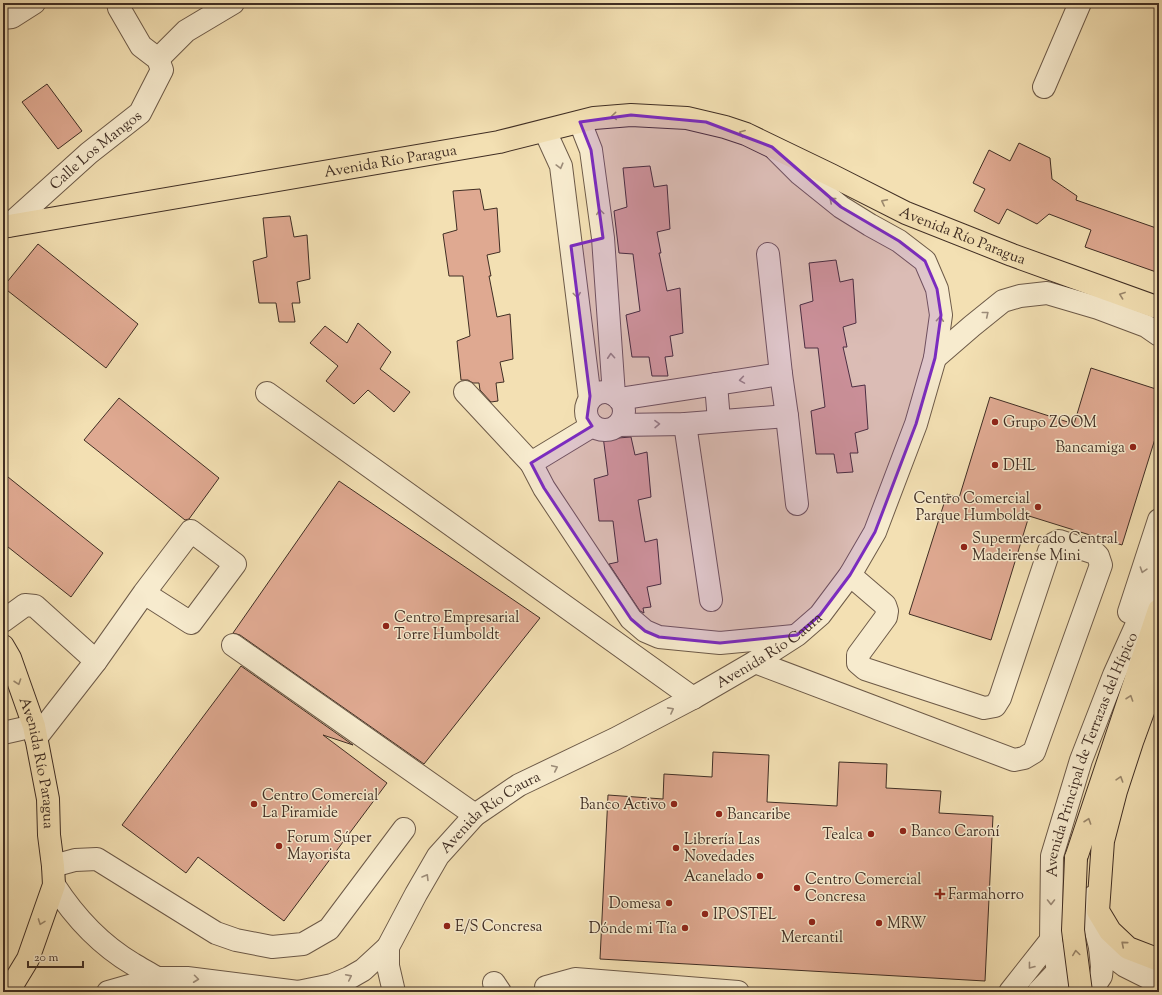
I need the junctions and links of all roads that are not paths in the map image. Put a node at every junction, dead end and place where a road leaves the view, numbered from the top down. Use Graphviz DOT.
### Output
graph roads {
  1 [pos="34,3"];
  2 [pos="118,3"];
  3 [pos="233,3"];
  4 [pos="1080,3"];
  5 [pos="3,18"];
  6 [pos="158,59"];
  7 [pos="1044,87"];
  8 [pos="580,122"];
  9 [pos="545,130"];
  10 [pos="772,147"];
  11 [pos="6,226"];
  12 [pos="603,238"];
  13 [pos="571,246"];
  14 [pos="768,254"];
  15 [pos="1159,308"];
  16 [pos="1159,335"];
  17 [pos="935,358"];
  18 [pos="781,374"];
  19 [pos="716,384"];
  20 [pos="465,392"];
  21 [pos="267,393"];
  22 [pos="617,397"];
  23 [pos="590,399"];
  24 [pos="787,416"];
  25 [pos="719,421"];
  26 [pos="685,424"];
  27 [pos="618,425"];
  28 [pos="592,426"];
  29 [pos="531,463"];
  30 [pos="797,504"];
  31 [pos="1159,520"];
  32 [pos="850,575"];
  33 [pos="1159,575"];
  34 [pos="144,593"];
  35 [pos="711,600"];
  36 [pos="1159,610"];
  37 [pos="3,621"];
  38 [pos="797,635"];
  39 [pos="233,645"];
  40 [pos="3,646"];
  41 [pos="96,661"];
  42 [pos="755,662"];
  43 [pos="1159,668"];
  44 [pos="1114,675"];
  45 [pos="693,698"];
  46 [pos="35,732"];
  47 [pos="3,733"];
  48 [pos="475,815"];
  49 [pos="404,829"];
  50 [pos="1100,871"];
  51 [pos="54,876"];
  52 [pos="1051,940"];
  53 [pos="388,947"];
  54 [pos="1100,947"];
  55 [pos="1159,960"];
  56 [pos="1058,971"];
  57 [pos="157,978"];
  58 [pos="1159,983"];
  59 [pos="544,990"];
  60 [pos="8,992"];
  61 [pos="108,992"];
  62 [pos="298,992"];
  63 [pos="394,992"];
  64 [pos="738,992"];
  65 [pos="1010,992"];
  66 [pos="1038,992"];
  67 [pos="1081,992"];
  1 -- 5 [label="street"];
  2 -- 6 [label="street"];
  3 -- 6 [label="street"];
  4 -- 7 [label="street"];
  6 -- 11 [label="street, Calle Los Mangos"];
  8 -- 9 [label="main road, Avenida Río Paragua"];
  10 -- 8 [label="main road, Avenida Río Paragua, one-way"];
  12 -- 8 [label="street, one-way"];
  9 -- 11 [label="main road, Avenida Río Paragua"];
  9 -- 13 [label="street, one-way"];
  15 -- 10 [label="main road, Avenida Río Paragua, one-way"];
  17 -- 10 [label="street, Avenida Río Paragua, one-way"];
  12 -- 13 [label="street"];
  22 -- 12 [label="street, one-way"];
  13 -- 23 [label="street, one-way"];
  14 -- 18 [label="street"];
  17 -- 16 [label="street, one-way"];
  17 -- 32 [label="street, Avenida Río Caura"];
  18 -- 19 [label="street, one-way"];
  18 -- 24 [label="street"];
  19 -- 22 [label="street"];
  19 -- 25 [label="street"];
  20 -- 29 [label="street"];
  21 -- 45 [label="street"];
  22 -- 23 [label="street"];
  22 -- 27 [label="street"];
  23 -- 28 [label="street"];
  24 -- 25 [label="street"];
  24 -- 30 [label="street"];
  25 -- 26 [label="street"];
  27 -- 26 [label="street, one-way"];
  26 -- 35 [label="street"];
  27 -- 28 [label="street"];
  28 -- 29 [label="street"];
  29 -- 38 [label="street"];
  31 -- 44 [label="street, one-way"];
  32 -- 38 [label="street, Avenida Río Caura"];
  32 -- 42 [label="street"];
  33 -- 44 [label="street, Avenida Principal de Terrazas del Hípico"];
  34 -- 41 [label="street"];
  67 -- 36 [label="main road, one-way, bridge"];
  37 -- 41 [label="street"];
  38 -- 42 [label="street, Avenida Río Caura"];
  39 -- 48 [label="street"];
  40 -- 46 [label="main road, Avenida Río Paragua, one-way"];
  41 -- 46 [label="street"];
  42 -- 45 [label="street, Avenida Río Caura"];
  50 -- 43 [label="main road, one-way"];
  44 -- 52 [label="street, Avenida Principal de Terrazas del Hípico, one-way"];
  48 -- 45 [label="street, Avenida Río Caura, one-way"];
  46 -- 47 [label="street"];
  46 -- 51 [label="main road, Avenida Río Paragua"];
  53 -- 48 [label="street, Avenida Río Caura, one-way"];
  49 -- 51 [label="street"];
  50 -- 54 [label="street"];
  55 -- 50 [label="main road, one-way"];
  51 -- 57 [label="street"];
  51 -- 60 [label="main road, one-way"];
  52 -- 56 [label="street, Avenida Principal de Terrazas del Hípico"];
  52 -- 65 [label="street, one-way"];
  62 -- 53 [label="street, Avenida Río Caura, one-way"];
  53 -- 63 [label="street"];
  54 -- 56 [label="street, Avenida Principal de Terrazas del Hípico"];
  54 -- 58 [label="street"];
  56 -- 66 [label="street"];
  57 -- 61 [label="street"];
  57 -- 62 [label="street, Avenida Río Caura, one-way"];
  59 -- 64 [label="street"];
}
